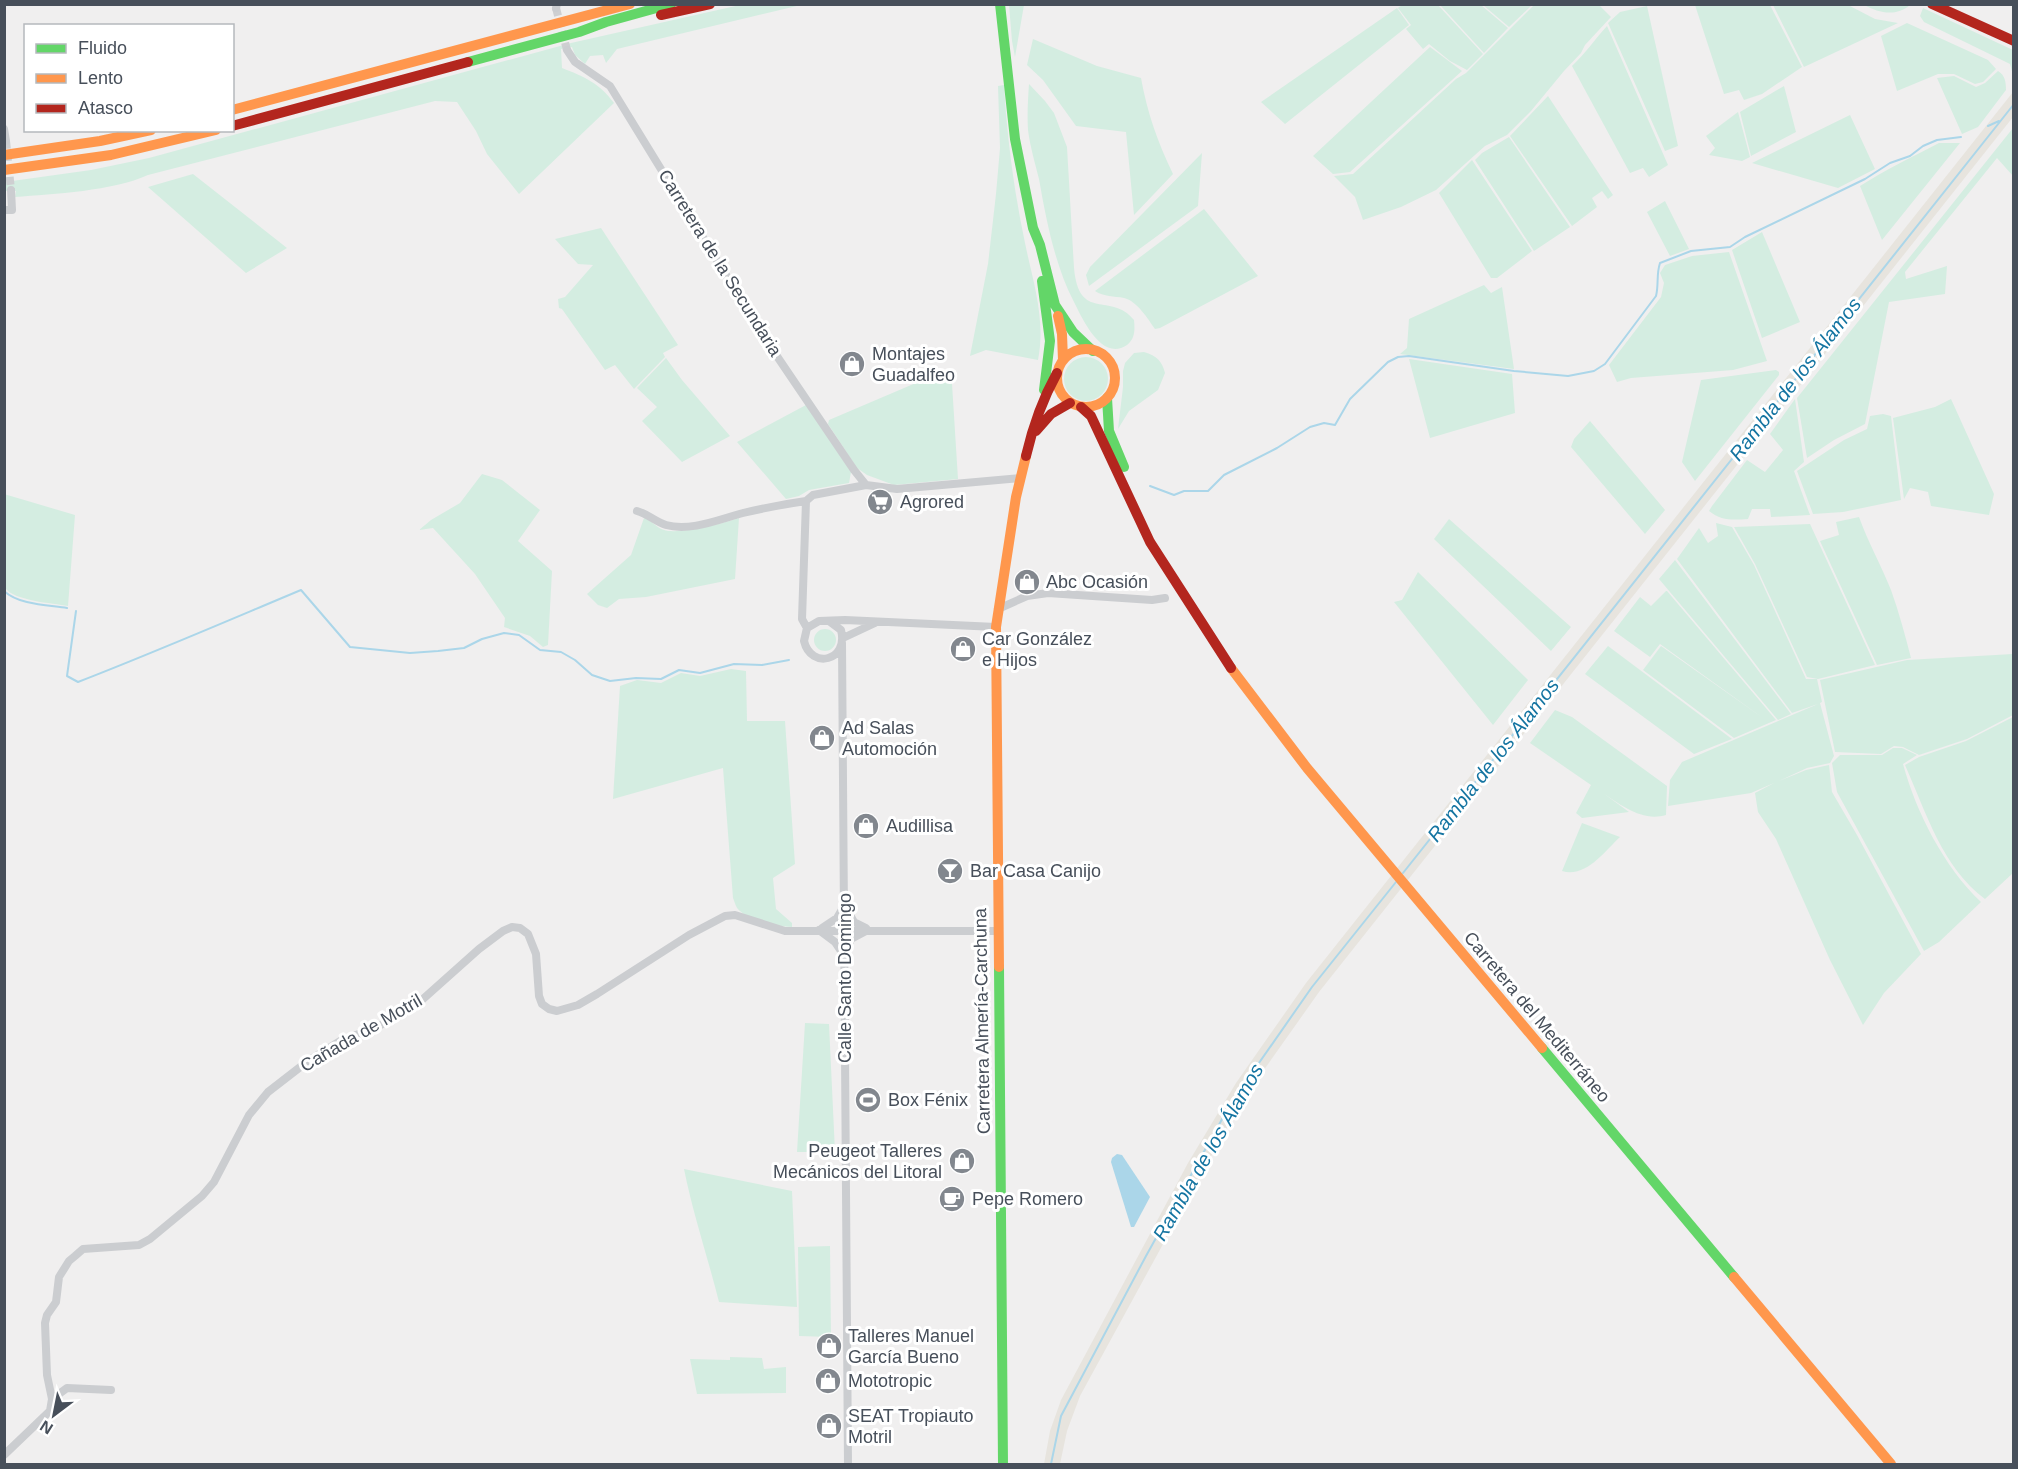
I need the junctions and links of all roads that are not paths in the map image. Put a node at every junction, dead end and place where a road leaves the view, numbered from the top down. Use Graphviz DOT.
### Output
graph roads {
  1 [pos="611,4"];
  2 [pos="630,4"];
  3 [pos="671,4"];
  4 [pos="710,4"];
  5 [pos="1000,4"];
  6 [pos="1005,4"];
  7 [pos="1932,4"];
  8 [pos="585,15"];
  9 [pos="1003,24"];
  10 [pos="579,32"];
  11 [pos="2013,41"];
  12 [pos="567,50"];
  13 [pos="234,109"];
  14 [pos="234,125"];
  15 [pos="4,129"];
  16 [pos="142,132"];
  17 [pos="208,132"];
  18 [pos="6,141"];
  19 [pos="4,155"];
  20 [pos="4,170"];
  21 [pos="11,190"];
  22 [pos="4,210"];
  23 [pos="1033,228"];
  24 [pos="1055,305"];
  25 [pos="1093,351"];
  26 [pos="1064,360"];
  27 [pos="1057,373"];
  28 [pos="1044,397"];
  29 [pos="1107,398"];
  30 [pos="1070,403"];
  31 [pos="1081,407"];
  32 [pos="1033,436"];
  33 [pos="1021,478"];
  34 [pos="866,485"];
  35 [pos="807,501"];
  36 [pos="637,511"];
  37 [pos="1174,579"];
  38 [pos="1165,598"];
  39 [pos="998,609"];
  40 [pos="829,621"];
  41 [pos="877,622"];
  42 [pos="996,627"];
  43 [pos="807,628"];
  44 [pos="843,641"];
  45 [pos="832,657"];
  46 [pos="842,671"];
  47 [pos="845,905"];
  48 [pos="819,929"];
  49 [pos="845,930"];
  50 [pos="869,930"];
  51 [pos="997,931"];
  52 [pos="845,957"];
  53 [pos="111,1390"];
  54 [pos="52,1399"];
  55 [pos="4,1455"];
  56 [pos="848,1464"];
  57 [pos="1003,1464"];
  58 [pos="1891,1464"];
  1 -- 8 [label="main road"];
  2 -- 8 [label="main road"];
  3 -- 10 [label="main road"];
  4 -- 10 [label="main road"];
  5 -- 9 [label="main road"];
  6 -- 9 [label="main road"];
  7 -- 11 [label="main road"];
  8 -- 13 [label="main road"];
  9 -- 23 [label="main road"];
  10 -- 14 [label="main road"];
  12 -- 34 [label="street, Carretera de la Secundaria"];
  15 -- 18 [label="street"];
  16 -- 19 [label="main road"];
  17 -- 20 [label="main road"];
  21 -- 22 [label="street"];
  23 -- 24 [label="main road"];
  23 -- 28 [label="main road"];
  24 -- 25 [label="main road"];
  24 -- 26 [label="main road"];
  25 -- 26 [label="main road"];
  25 -- 29 [label="main road"];
  26 -- 27 [label="main road"];
  27 -- 28 [label="main road"];
  27 -- 30 [label="main road"];
  28 -- 32 [label="main road, Carretera Almería-Carchuna"];
  29 -- 31 [label="main road"];
  29 -- 37 [label="main road, Carretera del Mediterráneo"];
  30 -- 31 [label="main road"];
  30 -- 32 [label="main road"];
  31 -- 37 [label="main road, Carretera del Mediterráneo"];
  32 -- 33 [label="main road, Carretera Almería-Carchuna"];
  33 -- 34 [label="street"];
  33 -- 39 [label="main road, Carretera Almería-Carchuna"];
  34 -- 35 [label="street"];
  35 -- 36 [label="street"];
  35 -- 43 [label="street"];
  37 -- 58 [label="main road, Carretera del Mediterráneo"];
  38 -- 39 [label="street"];
  39 -- 42 [label="main road, Carretera Almería-Carchuna"];
  40 -- 41 [label="street"];
  40 -- 43 [label="street"];
  40 -- 44 [label="street"];
  41 -- 42 [label="street"];
  41 -- 44 [label="street"];
  42 -- 51 [label="main road, Carretera Almería-Carchuna"];
  43 -- 45 [label="street"];
  44 -- 45 [label="street"];
  44 -- 46 [label="street, Calle Santo Domingo"];
  45 -- 46 [label="street"];
  46 -- 47 [label="street, Calle Santo Domingo"];
  47 -- 48 [label="street"];
  47 -- 49 [label="street, Calle Santo Domingo"];
  47 -- 50 [label="street"];
  48 -- 49 [label="street, Cañada de Motril"];
  48 -- 52 [label="street"];
  48 -- 54 [label="street, Cañada de Motril"];
  49 -- 50 [label="street, Cañada de Motril"];
  49 -- 52 [label="street, Calle Santo Domingo"];
  50 -- 51 [label="street, Cañada de Motril"];
  50 -- 52 [label="street"];
  51 -- 57 [label="main road, Carretera Almería-Carchuna"];
  52 -- 56 [label="street, Calle Santo Domingo"];
  53 -- 54 [label="street"];
  54 -- 55 [label="street"];
}
